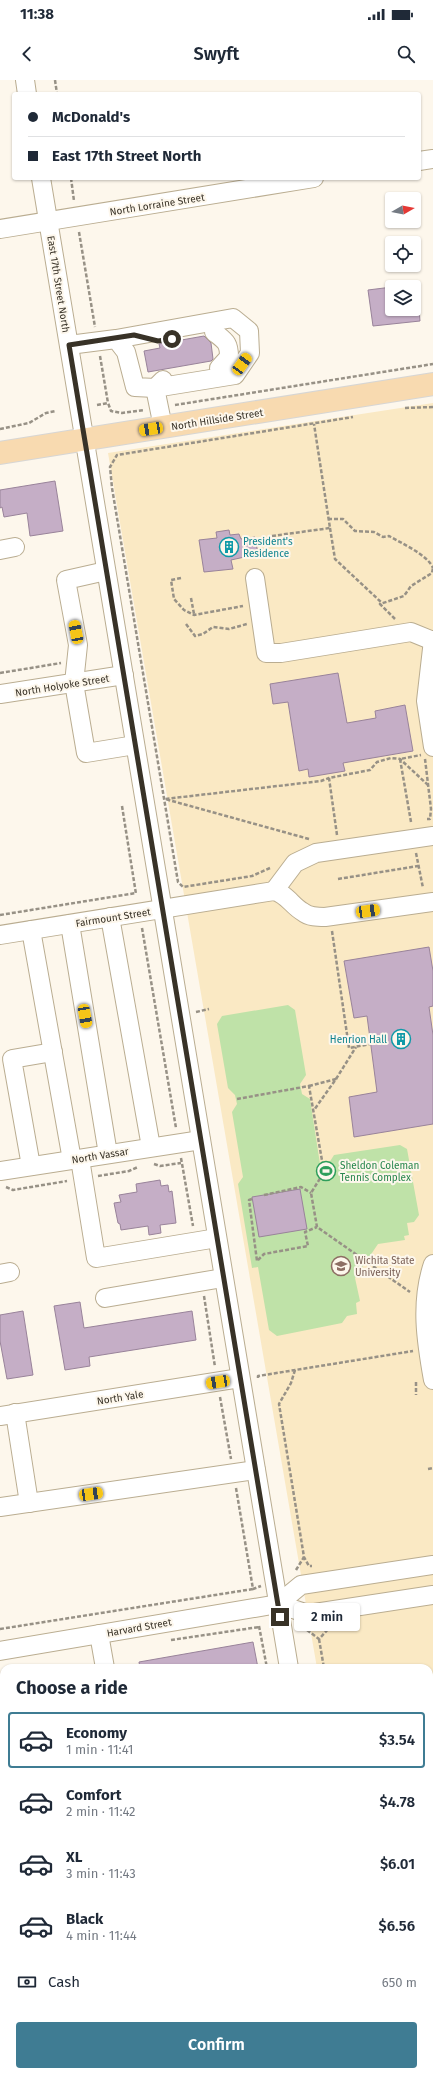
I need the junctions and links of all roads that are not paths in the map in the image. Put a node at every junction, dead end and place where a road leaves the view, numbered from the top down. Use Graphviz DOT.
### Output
graph roads {
  1 [pos="25,80"];
  2 [pos="27,92"];
  3 [pos="433,159"];
  4 [pos="421,161"];
  5 [pos="41,180"];
  6 [pos="302,180"];
  7 [pos="48,221"];
  8 [pos="0,229"];
  9 [pos="134,335"];
  10 [pos="116,339"];
  11 [pos="69,345"];
  12 [pos="433,384"];
  13 [pos="155,388"];
  14 [pos="161,418"];
  15 [pos="85,440"];
  16 [pos="0,453"];
  17 [pos="106,571"];
  18 [pos="254,578"];
  19 [pos="433,640"];
  20 [pos="124,675"];
  21 [pos="74,683"];
  22 [pos="0,694"];
  23 [pos="135,745"];
  24 [pos="428,751"];
  25 [pos="433,836"];
  26 [pos="274,891"];
  27 [pos="428,895"];
  28 [pos="162,909"];
  29 [pos="110,917"];
  30 [pos="70,924"];
  31 [pos="31,930"];
  32 [pos="0,935"];
  33 [pos="53,1052"];
  34 [pos="201,1140"];
  35 [pos="151,1148"];
  36 [pos="108,1154"];
  37 [pos="76,1159"];
  38 [pos="31,1166"];
  39 [pos="0,1178"];
  40 [pos="217,1238"];
  41 [pos="433,1264"];
  42 [pos="223,1278"];
  43 [pos="105,1298"];
  44 [pos="423,1300"];
  45 [pos="240,1378"];
  46 [pos="424,1380"];
  47 [pos="7,1414"];
  48 [pos="256,1470"];
  49 [pos="29,1503"];
  50 [pos="0,1507"];
  51 [pos="433,1565"];
  52 [pos="433,1595"];
  53 [pos="278,1604"];
  54 [pos="99,1634"];
  55 [pos="0,1651"];
  56 [pos="104,1664"];
  57 [pos="288,1664"];
  1 -- 2 [label="street"];
  3 -- 4 [label="street"];
  5 -- 7 [label="street, East 17th Street North"];
  6 -- 7 [label="street, North Lorraine Street"];
  7 -- 8 [label="street, North Lorraine Street"];
  7 -- 11 [label="street, East 17th Street North"];
  9 -- 10 [label="street"];
  9 -- 13 [label="street"];
  9 -- 13 [label="street"];
  10 -- 11 [label="street"];
  10 -- 13 [label="street"];
  11 -- 15 [label="street, East 17th Street North"];
  12 -- 14 [label="main road, North Hillside Street"];
  13 -- 14 [label="street"];
  14 -- 15 [label="main road, North Hillside Street"];
  15 -- 16 [label="main road, North Hillside Street"];
  15 -- 17 [label="street, East 17th Street North"];
  17 -- 20 [label="street, East 17th Street North"];
  17 -- 21 [label="street"];
  18 -- 19 [label="street"];
  19 -- 24 [label="street"];
  20 -- 21 [label="street, North Holyoke Street"];
  20 -- 23 [label="street, East 17th Street North"];
  21 -- 22 [label="street, North Holyoke Street"];
  21 -- 23 [label="street"];
  23 -- 28 [label="street, East 17th Street North"];
  25 -- 26 [label="street"];
  26 -- 27 [label="street"];
  26 -- 28 [label="street, Fairmount Street"];
  28 -- 29 [label="street, Fairmount Street"];
  28 -- 34 [label="street, East 17th Street North"];
  29 -- 30 [label="street, Fairmount Street"];
  29 -- 35 [label="street"];
  30 -- 31 [label="street, Fairmount Street"];
  30 -- 36 [label="street"];
  31 -- 32 [label="street, Fairmount Street"];
  31 -- 33 [label="street"];
  33 -- 37 [label="street"];
  33 -- 38 [label="street"];
  34 -- 35 [label="street, North Vassar"];
  34 -- 40 [label="street, East 17th Street North"];
  35 -- 36 [label="street, North Vassar"];
  36 -- 37 [label="street, North Vassar"];
  37 -- 38 [label="street, North Vassar"];
  37 -- 40 [label="street"];
  38 -- 39 [label="street, North Vassar"];
  40 -- 42 [label="street, East 17th Street North"];
  41 -- 44 [label="street"];
  42 -- 43 [label="street"];
  42 -- 45 [label="street, East 17th Street North"];
  44 -- 46 [label="street"];
  45 -- 47 [label="street, North Yale"];
  45 -- 48 [label="street, East 17th Street North"];
  47 -- 49 [label="street"];
  48 -- 49 [label="street"];
  48 -- 53 [label="street, East 17th Street North"];
  49 -- 50 [label="street"];
  51 -- 53 [label="street"];
  52 -- 53 [label="street"];
  53 -- 54 [label="street, Harvard Street"];
  53 -- 57 [label="street, East 17th Street North"];
  54 -- 55 [label="street, Harvard Street"];
  54 -- 56 [label="street"];
}
